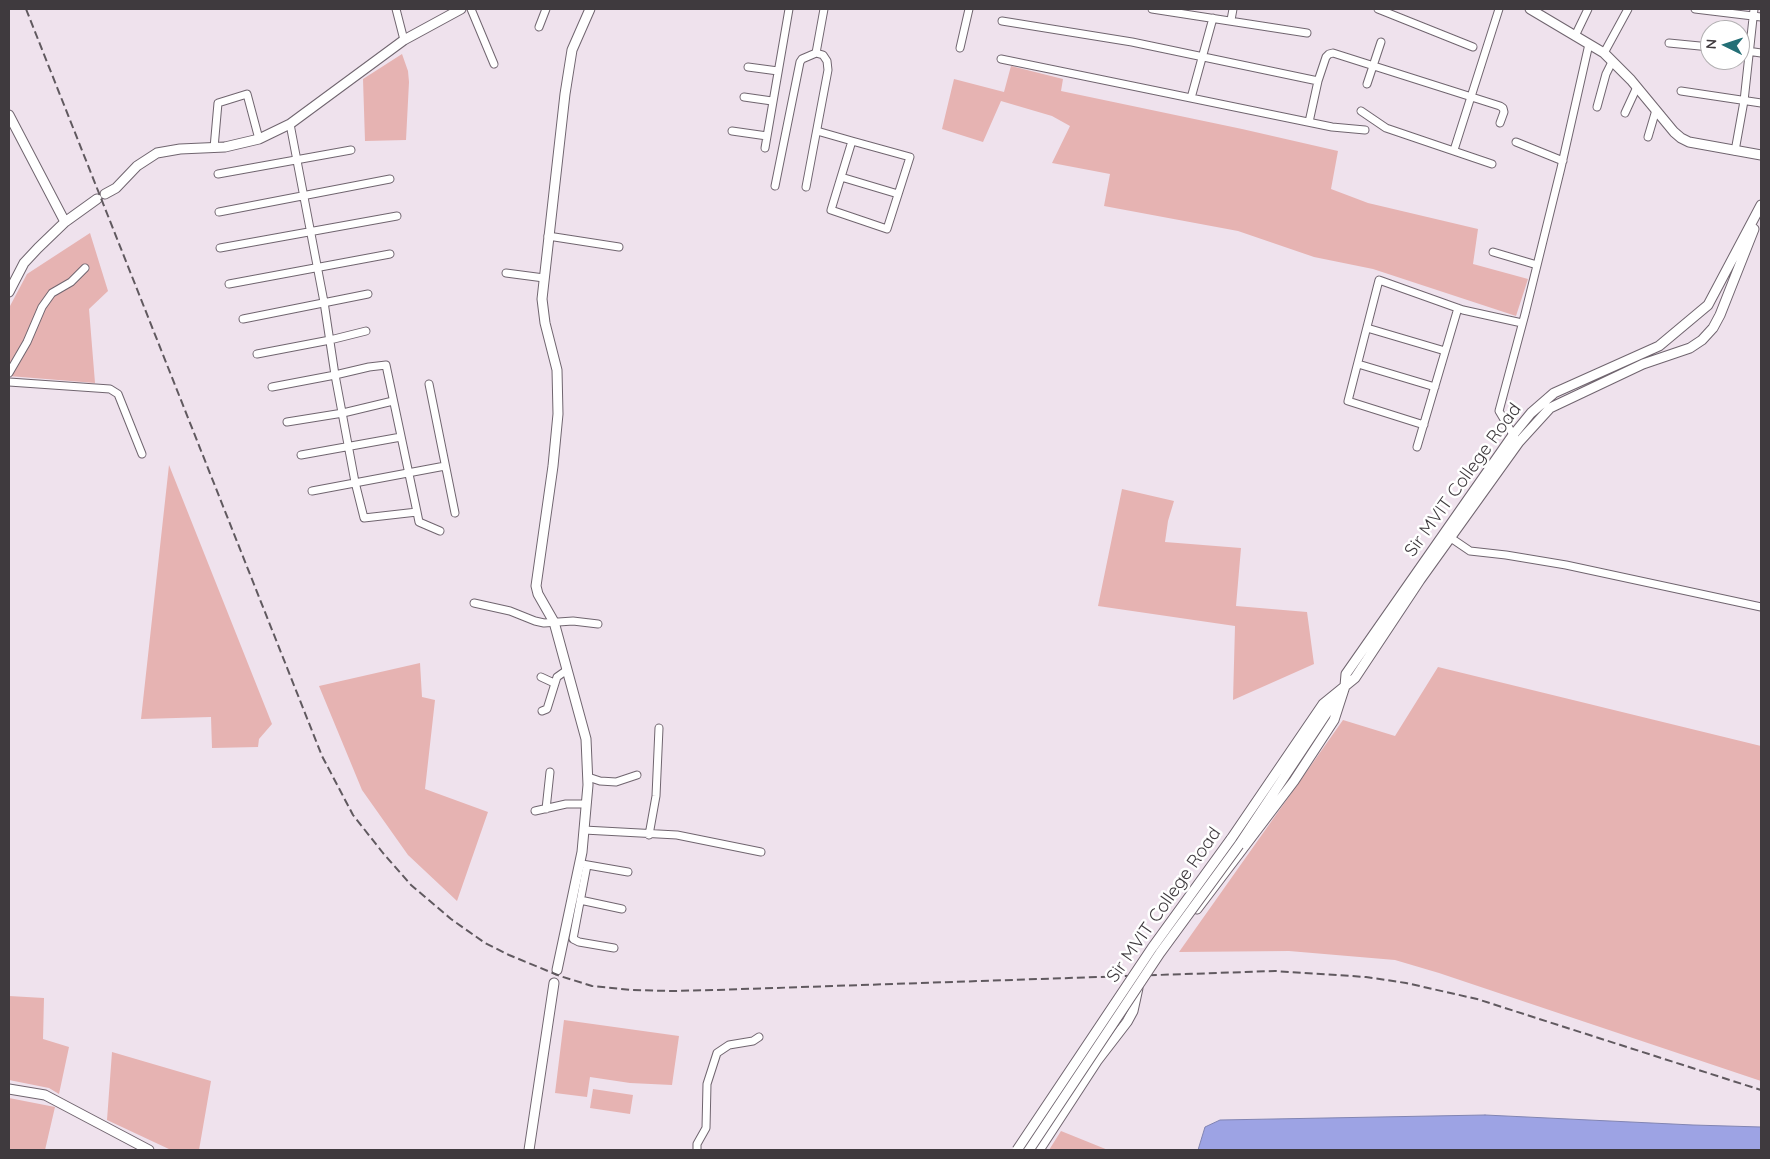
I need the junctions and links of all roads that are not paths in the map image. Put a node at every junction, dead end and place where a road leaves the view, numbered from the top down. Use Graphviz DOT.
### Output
graph roads {
  1 [pos="396,9"];
  2 [pos="461,9"];
  3 [pos="471,9"];
  4 [pos="546,9"];
  5 [pos="590,9"];
  6 [pos="789,9"];
  7 [pos="824,9"];
  8 [pos="968,9"];
  9 [pos="1152,9"];
  10 [pos="1233,9"];
  11 [pos="1378,9"];
  12 [pos="1498,9"];
  13 [pos="1530,9"];
  14 [pos="1588,9"];
  15 [pos="1628,9"];
  16 [pos="1695,9"];
  17 [pos="447,12"];
  18 [pos="1753,12"];
  19 [pos="1761,17"];
  20 [pos="1213,18"];
  21 [pos="1231,20"];
  22 [pos="1002,22"];
  23 [pos="539,28"];
  24 [pos="1308,33"];
  25 [pos="1575,36"];
  26 [pos="404,40"];
  27 [pos="1750,41"];
  28 [pos="1381,42"];
  29 [pos="1669,43"];
  30 [pos="1589,44"];
  31 [pos="1700,46"];
  32 [pos="1473,47"];
  33 [pos="960,48"];
  34 [pos="816,52"];
  35 [pos="1604,53"];
  36 [pos="1203,56"];
  37 [pos="1001,58"];
  38 [pos="1612,62"];
  39 [pos="494,64"];
  40 [pos="1373,65"];
  41 [pos="748,67"];
  42 [pos="1747,70"];
  43 [pos="778,71"];
  44 [pos="1318,81"];
  45 [pos="1367,84"];
  46 [pos="1637,87"];
  47 [pos="1681,92"];
  48 [pos="744,97"];
  49 [pos="1471,97"];
  50 [pos="1191,98"];
  51 [pos="772,101"];
  52 [pos="1744,101"];
  53 [pos="1761,103"];
  54 [pos="1597,107"];
  55 [pos="1656,110"];
  56 [pos="1361,111"];
  57 [pos="1625,113"];
  58 [pos="9,115"];
  59 [pos="1310,122"];
  60 [pos="1500,123"];
  61 [pos="290,124"];
  62 [pos="817,130"];
  63 [pos="1364,130"];
  64 [pos="732,131"];
  65 [pos="767,136"];
  66 [pos="1648,137"];
  67 [pos="259,140"];
  68 [pos="852,140"];
  69 [pos="1516,142"];
  70 [pos="214,148"];
  71 [pos="765,148"];
  72 [pos="351,150"];
  73 [pos="1454,150"];
  74 [pos="1735,151"];
  75 [pos="1761,155"];
  76 [pos="296,159"];
  77 [pos="1563,161"];
  78 [pos="1492,164"];
  79 [pos="218,174"];
  80 [pos="841,177"];
  81 [pos="390,179"];
  82 [pos="774,186"];
  83 [pos="806,187"];
  84 [pos="105,194"];
  85 [pos="898,194"];
  86 [pos="303,197"];
  87 [pos="97,199"];
  88 [pos="1761,205"];
  89 [pos="219,212"];
  90 [pos="397,216"];
  91 [pos="1761,216"];
  92 [pos="65,222"];
  93 [pos="310,232"];
  94 [pos="548,236"];
  95 [pos="619,247"];
  96 [pos="220,248"];
  97 [pos="1493,252"];
  98 [pos="390,254"];
  99 [pos="1537,265"];
  100 [pos="316,267"];
  101 [pos="86,268"];
  102 [pos="506,273"];
  103 [pos="544,278"];
  104 [pos="229,284"];
  105 [pos="9,292"];
  106 [pos="368,294"];
  107 [pos="324,302"];
  108 [pos="1458,308"];
  109 [pos="242,320"];
  110 [pos="1522,323"];
  111 [pos="1367,328"];
  112 [pos="366,331"];
  113 [pos="330,340"];
  114 [pos="1446,351"];
  115 [pos="257,354"];
  116 [pos="1358,364"];
  117 [pos="9,372"];
  118 [pos="335,375"];
  119 [pos="9,382"];
  120 [pos="429,384"];
  121 [pos="272,387"];
  122 [pos="1435,388"];
  123 [pos="393,402"];
  124 [pos="343,413"];
  125 [pos="287,422"];
  126 [pos="1424,425"];
  127 [pos="401,437"];
  128 [pos="1516,438"];
  129 [pos="1417,447"];
  130 [pos="349,448"];
  131 [pos="142,454"];
  132 [pos="301,455"];
  133 [pos="445,466"];
  134 [pos="409,474"];
  135 [pos="355,482"];
  136 [pos="312,491"];
  137 [pos="417,512"];
  138 [pos="455,513"];
  139 [pos="440,531"];
  140 [pos="1447,536"];
  141 [pos="474,603"];
  142 [pos="1761,607"];
  143 [pos="554,622"];
  144 [pos="598,624"];
  145 [pos="566,670"];
  146 [pos="541,678"];
  147 [pos="554,683"];
  148 [pos="1345,686"];
  149 [pos="542,711"];
  150 [pos="659,728"];
  151 [pos="550,772"];
  152 [pos="637,776"];
  153 [pos="588,777"];
  154 [pos="586,804"];
  155 [pos="546,809"];
  156 [pos="536,811"];
  157 [pos="584,830"];
  158 [pos="649,835"];
  159 [pos="1235,842"];
  160 [pos="761,852"];
  161 [pos="583,864"];
  162 [pos="628,872"];
  163 [pos="580,900"];
  164 [pos="622,909"];
  165 [pos="614,948"];
  166 [pos="557,970"];
  167 [pos="554,984"];
  168 [pos="760,1037"];
  169 [pos="9,1089"];
  170 [pos="149,1150"];
  171 [pos="529,1150"];
  172 [pos="697,1150"];
  173 [pos="1017,1150"];
  174 [pos="1029,1150"];
  175 [pos="1039,1150"];
  1 -- 26 [label="street"];
  2 -- 17 [label="main road"];
  3 -- 39 [label="street"];
  4 -- 23 [label="street"];
  5 -- 94 [label="main road"];
  6 -- 43 [label="street"];
  7 -- 34 [label="street"];
  8 -- 33 [label="street"];
  9 -- 20 [label="street"];
  10 -- 21 [label="street"];
  11 -- 32 [label="street"];
  12 -- 49 [label="street"];
  13 -- 25 [label="main road"];
  14 -- 25 [label="street"];
  15 -- 35 [label="street"];
  16 -- 18 [label="street"];
  17 -- 26 [label="main road"];
  18 -- 19 [label="street"];
  18 -- 27 [label="street"];
  20 -- 21 [label="street"];
  20 -- 36 [label="street"];
  21 -- 24 [label="street"];
  22 -- 36 [label="street"];
  25 -- 30 [label="main road"];
  26 -- 61 [label="main road"];
  28 -- 40 [label="street"];
  29 -- 31 [label="street"];
  30 -- 35 [label="main road"];
  30 -- 77 [label="street"];
  34 -- 62 [label="street"];
  34 -- 82 [label="street"];
  35 -- 38 [label="main road"];
  36 -- 44 [label="street"];
  36 -- 50 [label="street"];
  37 -- 50 [label="street"];
  38 -- 46 [label="main road"];
  38 -- 54 [label="street"];
  40 -- 44 [label="street"];
  40 -- 45 [label="street"];
  40 -- 49 [label="street"];
  41 -- 43 [label="street"];
  42 -- 52 [label="street"];
  43 -- 51 [label="street"];
  44 -- 59 [label="street"];
  46 -- 55 [label="main road"];
  46 -- 57 [label="street"];
  47 -- 52 [label="street"];
  48 -- 51 [label="street"];
  49 -- 60 [label="street"];
  49 -- 73 [label="street"];
  50 -- 59 [label="street"];
  51 -- 65 [label="street"];
  52 -- 53 [label="street"];
  52 -- 74 [label="street"];
  55 -- 66 [label="street"];
  55 -- 74 [label="main road"];
  56 -- 73 [label="street"];
  58 -- 92 [label="main road"];
  59 -- 63 [label="street"];
  61 -- 67 [label="main road"];
  61 -- 76 [label="street"];
  62 -- 68 [label="street"];
  62 -- 83 [label="street"];
  64 -- 65 [label="street"];
  65 -- 71 [label="street"];
  67 -- 70 [label="main road"];
  67 -- 70 [label="street"];
  68 -- 80 [label="street"];
  68 -- 85 [label="street"];
  69 -- 77 [label="street"];
  70 -- 84 [label="main road"];
  72 -- 76 [label="street"];
  73 -- 78 [label="street"];
  74 -- 75 [label="main road"];
  76 -- 79 [label="street"];
  76 -- 86 [label="street"];
  77 -- 99 [label="street"];
  80 -- 85 [label="street"];
  80 -- 85 [label="street"];
  81 -- 86 [label="street"];
  86 -- 89 [label="street"];
  86 -- 93 [label="street"];
  87 -- 92 [label="main road"];
  88 -- 128 [label="main road, Sir MVIT College Road"];
  90 -- 93 [label="street"];
  91 -- 128 [label="main road, Sir MVIT College Road"];
  92 -- 105 [label="main road"];
  93 -- 96 [label="street"];
  93 -- 100 [label="street"];
  94 -- 95 [label="street"];
  94 -- 103 [label="main road"];
  97 -- 99 [label="street"];
  98 -- 100 [label="street"];
  99 -- 110 [label="street"];
  100 -- 104 [label="street"];
  100 -- 107 [label="street"];
  101 -- 117 [label="street"];
  102 -- 103 [label="street"];
  103 -- 143 [label="main road"];
  106 -- 107 [label="street"];
  107 -- 109 [label="street"];
  107 -- 113 [label="street"];
  108 -- 110 [label="street"];
  108 -- 111 [label="street"];
  108 -- 114 [label="street"];
  110 -- 128 [label="street"];
  111 -- 114 [label="street"];
  111 -- 116 [label="street"];
  112 -- 113 [label="street"];
  113 -- 115 [label="street"];
  113 -- 118 [label="street"];
  114 -- 122 [label="street"];
  116 -- 122 [label="street"];
  116 -- 126 [label="street"];
  118 -- 121 [label="street"];
  118 -- 123 [label="street"];
  118 -- 124 [label="street"];
  119 -- 131 [label="street"];
  120 -- 133 [label="street"];
  122 -- 126 [label="street"];
  123 -- 124 [label="street"];
  123 -- 127 [label="street"];
  124 -- 125 [label="street"];
  124 -- 130 [label="street"];
  126 -- 129 [label="street"];
  127 -- 130 [label="street"];
  127 -- 134 [label="street"];
  128 -- 140 [label="main road, Sir MVIT College Road"];
  130 -- 132 [label="street"];
  130 -- 135 [label="street"];
  133 -- 134 [label="street"];
  133 -- 138 [label="street"];
  134 -- 135 [label="street"];
  134 -- 137 [label="street"];
  135 -- 136 [label="street"];
  135 -- 137 [label="street"];
  137 -- 139 [label="street"];
  140 -- 142 [label="street"];
  140 -- 148 [label="main road, Sir MVIT College Road"];
  141 -- 143 [label="street"];
  143 -- 144 [label="street"];
  143 -- 145 [label="main road"];
  145 -- 147 [label="street"];
  145 -- 153 [label="main road"];
  146 -- 147 [label="street"];
  147 -- 149 [label="street"];
  148 -- 159 [label="main road, Sir MVIT College Road"];
  148 -- 175 [label="main road, Sir MVIT College Road"];
  150 -- 158 [label="street"];
  151 -- 155 [label="street"];
  152 -- 153 [label="street"];
  153 -- 154 [label="main road"];
  154 -- 155 [label="street"];
  154 -- 157 [label="main road"];
  155 -- 156 [label="street"];
  157 -- 158 [label="street"];
  157 -- 161 [label="main road"];
  158 -- 160 [label="street"];
  159 -- 173 [label="main road, Sir MVIT College Road, bridge"];
  159 -- 174 [label="main road, Sir MVIT College Road, bridge"];
  161 -- 162 [label="street"];
  161 -- 163 [label="street"];
  161 -- 166 [label="main road"];
  163 -- 164 [label="street"];
  163 -- 165 [label="street"];
  167 -- 171 [label="main road"];
  168 -- 172 [label="street"];
  169 -- 170 [label="main road"];
}
